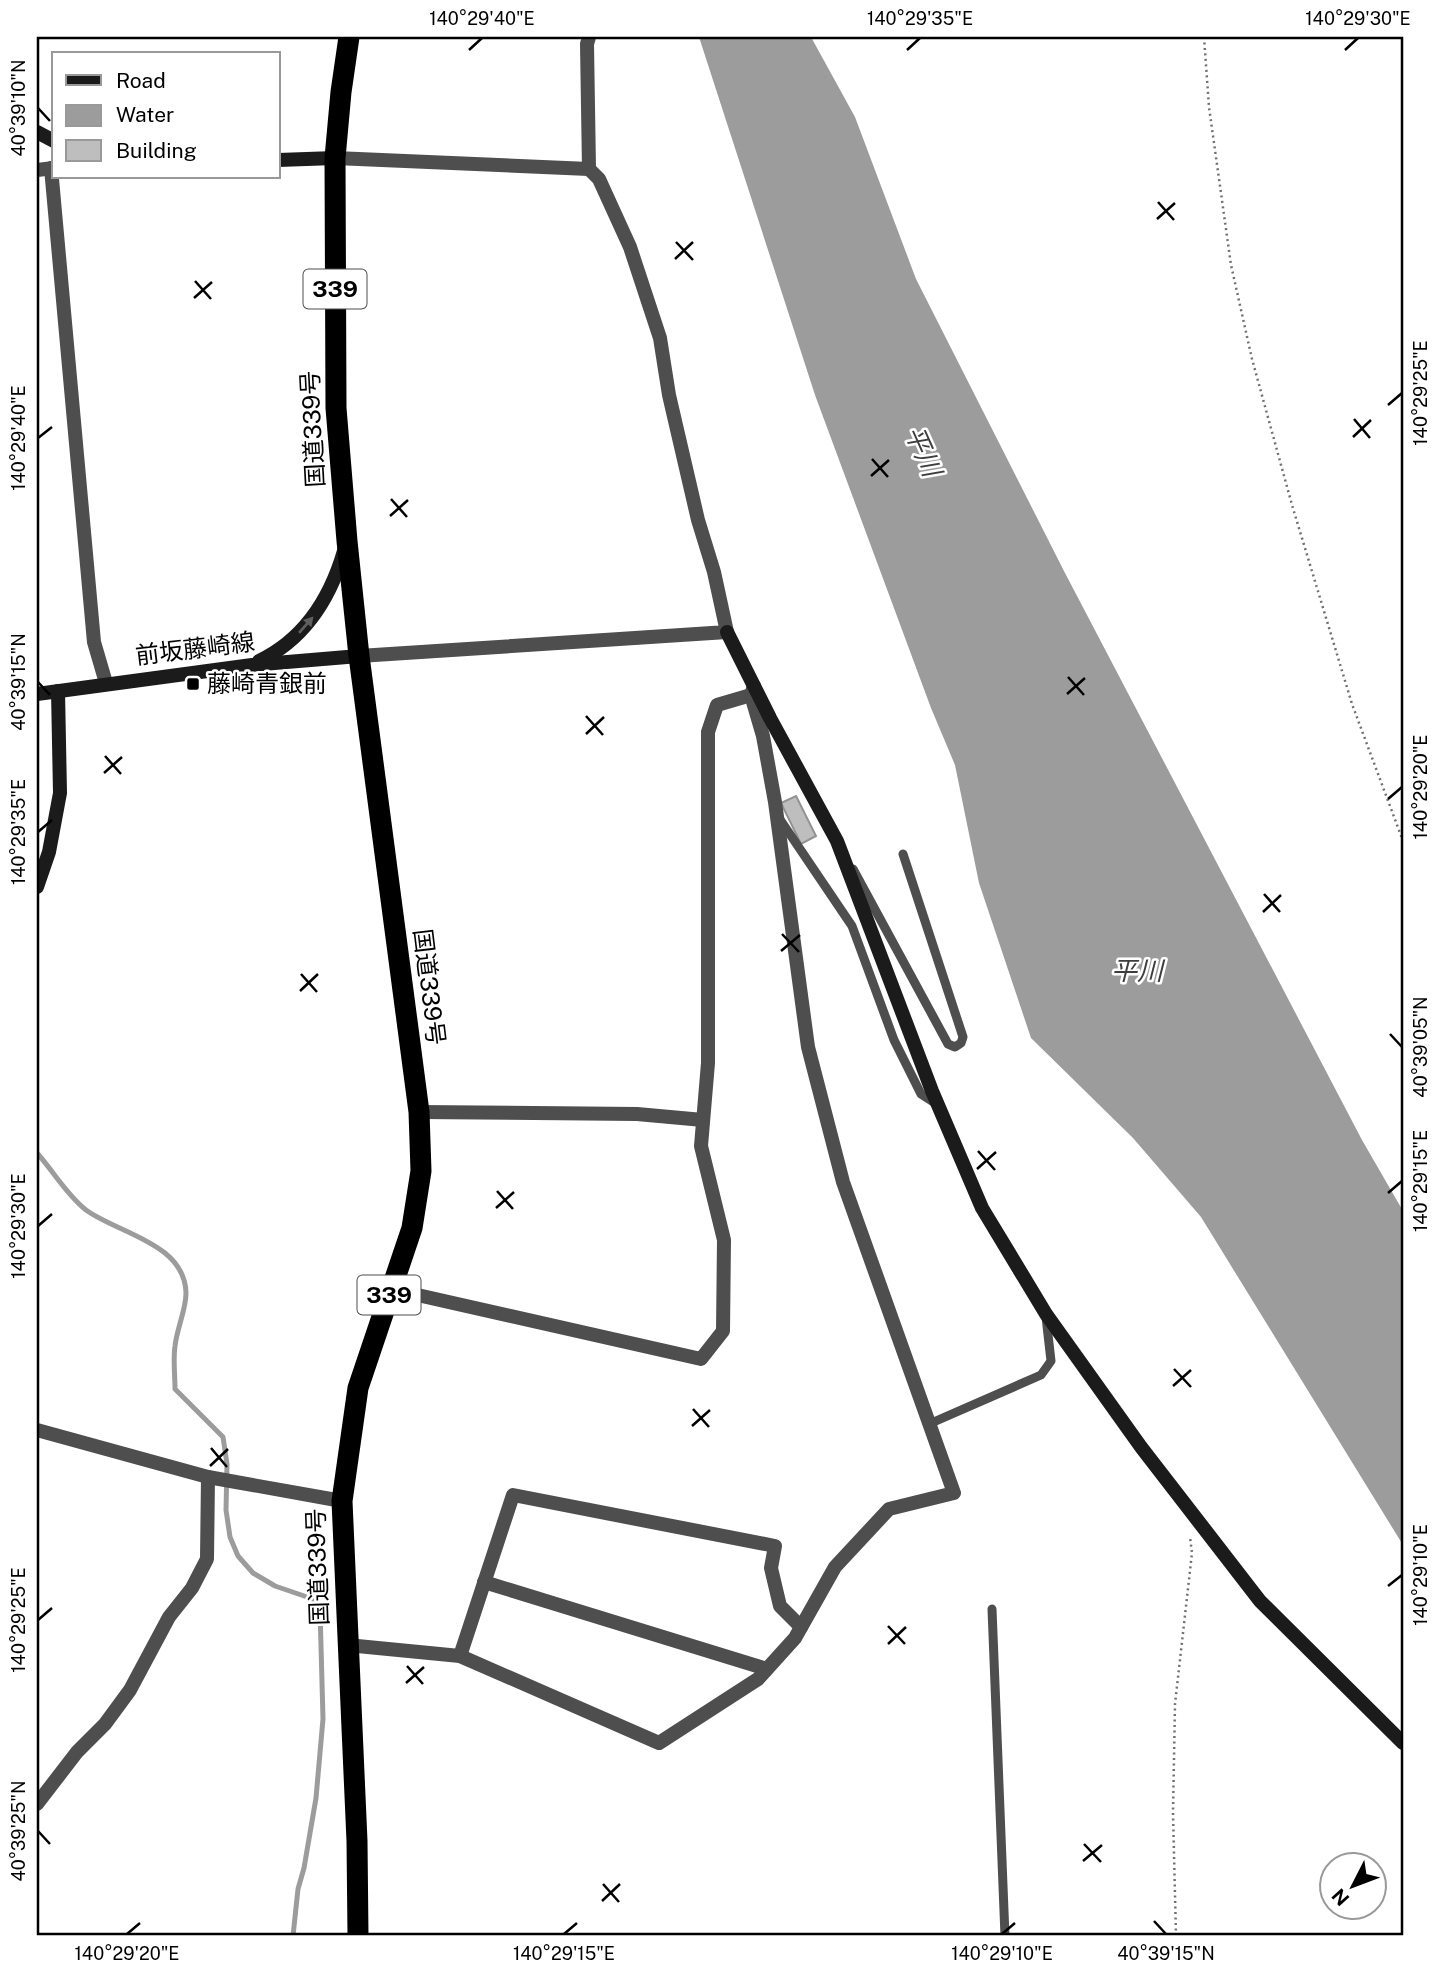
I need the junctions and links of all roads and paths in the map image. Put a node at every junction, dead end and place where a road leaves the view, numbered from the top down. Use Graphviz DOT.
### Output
graph roads {
  1 [pos="349,37"];
  2 [pos="589,37"];
  3 [pos="1204,37"];
  4 [pos="335,158"];
  5 [pos="280,160"];
  6 [pos="47,169"];
  7 [pos="589,169"];
  8 [pos="347,541"];
  9 [pos="727,632"];
  10 [pos="359,656"];
  11 [pos="252,665"];
  12 [pos="106,683"];
  13 [pos="58,691"];
  14 [pos="752,691"];
  15 [pos="37,694"];
  16 [pos="776,813"];
  17 [pos="836,841"];
  18 [pos="1403,841"];
  19 [pos="903,854"];
  20 [pos="37,887"];
  21 [pos="939,1107"];
  22 [pos="419,1112"];
  23 [pos="703,1121"];
  24 [pos="391,1289"];
  25 [pos="1046,1314"];
  26 [pos="929,1424"];
  27 [pos="37,1430"];
  28 [pos="208,1477"];
  29 [pos="342,1501"];
  30 [pos="1185,1503"];
  31 [pos="484,1582"];
  32 [pos="992,1609"];
  33 [pos="801,1627"];
  34 [pos="347,1645"];
  35 [pos="460,1656"];
  36 [pos="767,1669"];
  37 [pos="1403,1743"];
  38 [pos="37,1804"];
  39 [pos="358,1936"];
  40 [pos="1005,1936"];
  41 [pos="1176,1936"];
  1 -- 4 [label="highway, 国道339号 / 339"];
  2 -- 7 [label="street"];
  3 -- 18 [label="path"];
  4 -- 5 [label="street"];
  4 -- 7 [label="street"];
  4 -- 8 [label="highway, 国道339号 / 339"];
  6 -- 12 [label="street"];
  7 -- 9 [label="street"];
  8 -- 10 [label="highway, 国道339号 / 339"];
  11 -- 8 [label="street, one-way"];
  9 -- 10 [label="street"];
  9 -- 14 [label="street"];
  10 -- 11 [label="street, 前坂藤崎線"];
  10 -- 22 [label="highway, 国道339号 / 339"];
  11 -- 12 [label="street, 前坂藤崎線"];
  12 -- 13 [label="street, 前坂藤崎線"];
  13 -- 15 [label="street, 前坂藤崎線"];
  13 -- 20 [label="street"];
  14 -- 16 [label="street"];
  14 -- 17 [label="street"];
  14 -- 23 [label="street"];
  16 -- 21 [label="lane"];
  16 -- 26 [label="street"];
  17 -- 19 [label="lane"];
  17 -- 21 [label="street"];
  21 -- 25 [label="street"];
  22 -- 23 [label="street"];
  22 -- 24 [label="highway, 国道339号 / 339"];
  23 -- 24 [label="street"];
  24 -- 29 [label="highway, 国道339号 / 339"];
  25 -- 26 [label="lane"];
  25 -- 30 [label="street"];
  26 -- 33 [label="street"];
  27 -- 28 [label="street"];
  28 -- 29 [label="street"];
  28 -- 38 [label="street"];
  29 -- 34 [label="highway, 国道339号 / 339"];
  30 -- 37 [label="street"];
  30 -- 41 [label="path"];
  31 -- 33 [label="street"];
  31 -- 35 [label="street"];
  31 -- 36 [label="street"];
  32 -- 40 [label="lane"];
  33 -- 36 [label="street"];
  34 -- 35 [label="street"];
  34 -- 39 [label="highway, 国道339号 / 339"];
  35 -- 36 [label="street"];
}
